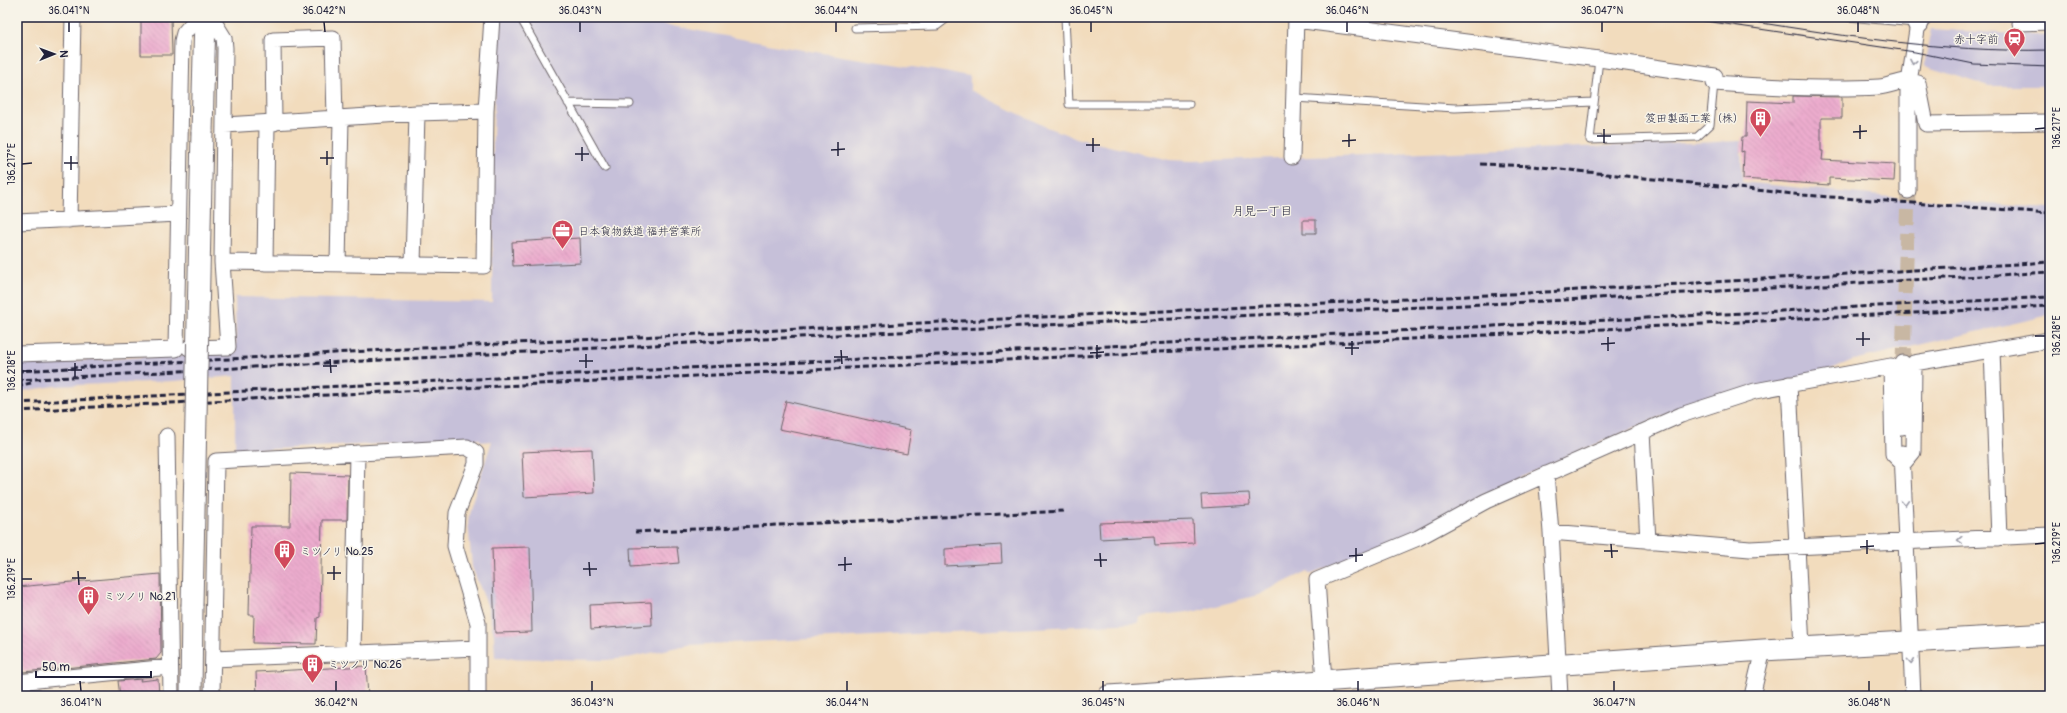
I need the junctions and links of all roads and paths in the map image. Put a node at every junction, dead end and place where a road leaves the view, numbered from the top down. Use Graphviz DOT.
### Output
graph roads {
  1 [pos="73,17"];
  2 [pos="198,17"];
  3 [pos="205,17"];
  4 [pos="212,17"];
  5 [pos="492,17"];
  6 [pos="520,17"];
  7 [pos="949,17"];
  8 [pos="1066,17"];
  9 [pos="1848,17"];
  10 [pos="1296,18"];
  11 [pos="1919,20"];
  12 [pos="2050,22"];
  13 [pos="2020,23"];
  14 [pos="855,28"];
  15 [pos="1599,59"];
  16 [pos="1910,80"];
  17 [pos="1714,83"];
  18 [pos="1294,98"];
  19 [pos="1594,102"];
  20 [pos="568,103"];
  21 [pos="630,104"];
  22 [pos="1189,104"];
  23 [pos="486,111"];
  24 [pos="417,113"];
  25 [pos="338,118"];
  26 [pos="2050,122"];
  27 [pos="271,123"];
  28 [pos="225,125"];
  29 [pos="1292,157"];
  30 [pos="605,168"];
  31 [pos="1908,191"];
  32 [pos="178,214"];
  33 [pos="69,220"];
  34 [pos="17,222"];
  35 [pos="222,262"];
  36 [pos="265,263"];
  37 [pos="338,264"];
  38 [pos="413,265"];
  39 [pos="2050,340"];
  40 [pos="176,349"];
  41 [pos="1992,350"];
  42 [pos="17,354"];
  43 [pos="1903,363"];
  44 [pos="1789,384"];
  45 [pos="1642,432"];
  46 [pos="167,436"];
  47 [pos="357,453"];
  48 [pos="1903,464"];
  49 [pos="1546,474"];
  50 [pos="1551,532"];
  51 [pos="2050,536"];
  52 [pos="1999,538"];
  53 [pos="1648,541"];
  54 [pos="1908,543"];
  55 [pos="1797,547"];
  56 [pos="2050,634"];
  57 [pos="1909,641"];
  58 [pos="478,648"];
  59 [pos="1802,648"];
  60 [pos="1763,650"];
  61 [pos="353,654"];
  62 [pos="213,660"];
  63 [pos="1558,665"];
  64 [pos="170,668"];
  65 [pos="17,682"];
  66 [pos="1325,689"];
  67 [pos="171,696"];
  68 [pos="191,696"];
  69 [pos="212,696"];
  70 [pos="478,696"];
  71 [pos="1109,696"];
  72 [pos="1560,696"];
  73 [pos="1752,696"];
  74 [pos="1913,696"];
  1 -- 33 [label="street"];
  2 -- 32 [label="street"];
  3 -- 68 [label="street, bridge"];
  4 -- 28 [label="street"];
  5 -- 23 [label="street"];
  6 -- 20 [label="lane"];
  7 -- 14 [label="lane"];
  8 -- 22 [label="lane"];
  9 -- 11 [label="lane"];
  10 -- 15 [label="street"];
  10 -- 18 [label="street"];
  11 -- 16 [label="street, one-way"];
  12 -- 13 [label="street"];
  15 -- 17 [label="street"];
  15 -- 19 [label="lane"];
  16 -- 17 [label="street"];
  16 -- 26 [label="street"];
  16 -- 31 [label="street"];
  17 -- 19 [label="lane"];
  18 -- 19 [label="lane"];
  18 -- 29 [label="street"];
  20 -- 21 [label="lane"];
  20 -- 30 [label="lane"];
  23 -- 24 [label="street"];
  23 -- 38 [label="street"];
  24 -- 25 [label="street"];
  24 -- 38 [label="street"];
  25 -- 27 [label="street"];
  25 -- 27 [label="street"];
  25 -- 37 [label="street"];
  27 -- 28 [label="street"];
  27 -- 36 [label="street"];
  28 -- 35 [label="street"];
  32 -- 33 [label="street"];
  32 -- 40 [label="street"];
  33 -- 34 [label="street"];
  35 -- 36 [label="street"];
  35 -- 40 [label="street"];
  36 -- 37 [label="street"];
  37 -- 38 [label="street"];
  39 -- 41 [label="street"];
  40 -- 42 [label="street"];
  41 -- 48 [label="street"];
  41 -- 52 [label="street"];
  43 -- 48 [label="street"];
  44 -- 45 [label="street"];
  44 -- 48 [label="street"];
  44 -- 55 [label="street"];
  45 -- 49 [label="street"];
  45 -- 53 [label="street"];
  46 -- 64 [label="street"];
  47 -- 58 [label="street"];
  47 -- 61 [label="street"];
  47 -- 62 [label="street"];
  48 -- 54 [label="street, one-way"];
  49 -- 50 [label="street"];
  49 -- 66 [label="street"];
  50 -- 53 [label="street"];
  50 -- 63 [label="street"];
  51 -- 52 [label="street"];
  52 -- 54 [label="street, one-way"];
  53 -- 55 [label="street"];
  54 -- 55 [label="street"];
  54 -- 57 [label="street"];
  55 -- 59 [label="street"];
  56 -- 57 [label="street"];
  57 -- 59 [label="street"];
  57 -- 74 [label="street, one-way"];
  58 -- 61 [label="street"];
  58 -- 70 [label="street"];
  59 -- 60 [label="street"];
  60 -- 63 [label="street"];
  60 -- 73 [label="street"];
  61 -- 62 [label="street"];
  62 -- 69 [label="street"];
  63 -- 66 [label="street"];
  63 -- 72 [label="street"];
  64 -- 65 [label="street"];
  64 -- 67 [label="street"];
  66 -- 71 [label="street"];
}
